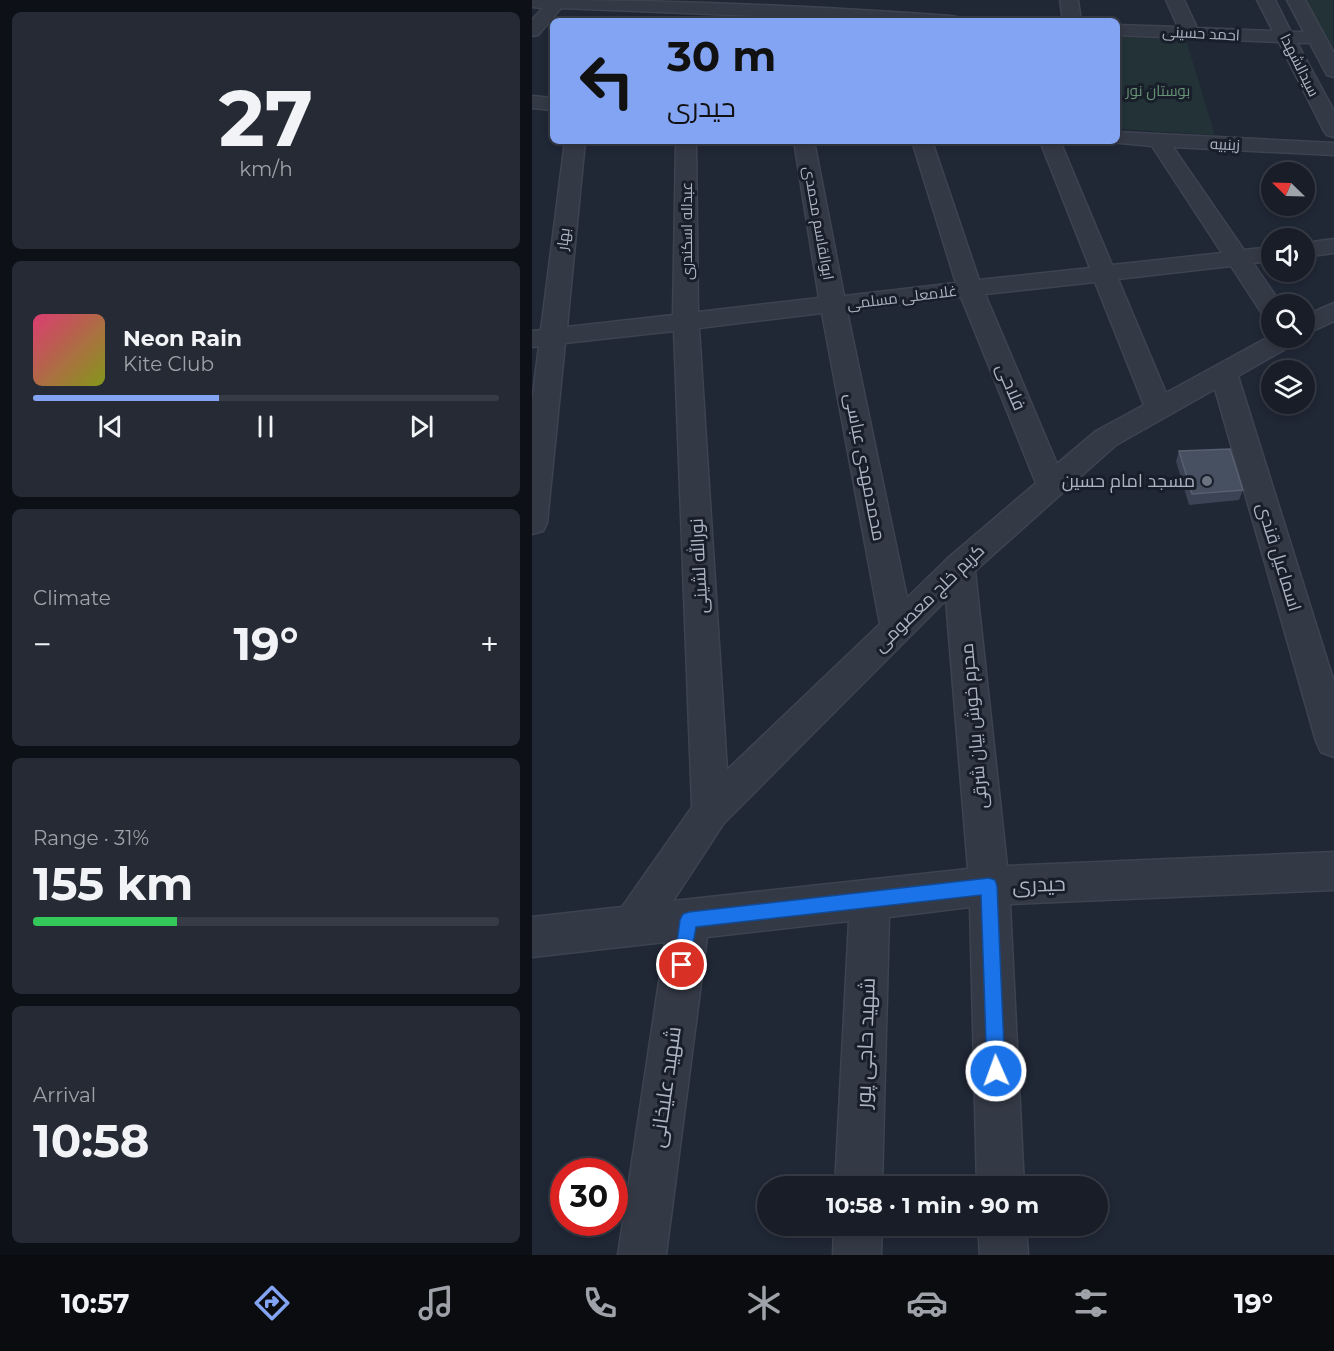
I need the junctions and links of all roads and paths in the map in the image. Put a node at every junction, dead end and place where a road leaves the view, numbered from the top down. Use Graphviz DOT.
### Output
graph roads {
  1 [pos="1069,0"];
  2 [pos="1175,0"];
  3 [pos="1266,0"];
  4 [pos="1296,0"];
  5 [pos="532,2"];
  6 [pos="558,2"];
  7 [pos="676,10"];
  8 [pos="768,11"];
  9 [pos="856,12"];
  10 [pos="960,18"];
  11 [pos="1072,18"];
  12 [pos="1120,30"];
  13 [pos="532,31"];
  14 [pos="1190,33"];
  15 [pos="1285,37"];
  16 [pos="1316,38"];
  17 [pos="1333,70"];
  18 [pos="532,102"];
  19 [pos="550,104"];
  20 [pos="1333,131"];
  21 [pos="1120,138"];
  22 [pos="1158,140"];
  23 [pos="574,144"];
  24 [pos="686,144"];
  25 [pos="805,144"];
  26 [pos="923,144"];
  27 [pos="1051,144"];
  28 [pos="1333,149"];
  29 [pos="1333,246"];
  30 [pos="1315,248"];
  31 [pos="1261,255"];
  32 [pos="1238,258"];
  33 [pos="1103,273"];
  34 [pos="970,289"];
  35 [pos="1262,294"];
  36 [pos="833,304"];
  37 [pos="1333,311"];
  38 [pos="686,321"];
  39 [pos="1315,321"];
  40 [pos="542,338"];
  41 [pos="1268,348"];
  42 [pos="1224,373"];
  43 [pos="1159,409"];
  44 [pos="1052,486"];
  45 [pos="532,523"];
  46 [pos="960,567"];
  47 [pos="897,629"];
  48 [pos="1333,741"];
  49 [pos="711,811"];
  50 [pos="1333,871"];
  51 [pos="989,886"];
  52 [pos="870,899"];
  53 [pos="689,920"];
  54 [pos="633,926"];
  55 [pos="532,937"];
  56 [pos="859,1176"];
  57 [pos="1001,1176"];
  58 [pos="858,1236"];
  59 [pos="1003,1236"];
  60 [pos="642,1255"];
  61 [pos="857,1255"];
  62 [pos="1004,1255"];
  1 -- 11 [label="street"];
  2 -- 14 [label="street"];
  3 -- 15 [label="street, سیدالشهدا"];
  4 -- 16 [label="street, سیدالشهدا"];
  5 -- 6 [label="street"];
  6 -- 7 [label="street"];
  6 -- 13 [label="street"];
  7 -- 8 [label="street"];
  8 -- 9 [label="street"];
  9 -- 10 [label="street"];
  12 -- 14 [label="street, احمد حسینی"];
  14 -- 15 [label="street, احمد حسینی"];
  15 -- 16 [label="street, احمد حسینی"];
  15 -- 20 [label="street, سیدالشهدا"];
  16 -- 17 [label="street, سیدالشهدا"];
  18 -- 19 [label="street"];
  21 -- 22 [label="street, زینبیه"];
  22 -- 28 [label="street, زینبیه"];
  22 -- 32 [label="street"];
  23 -- 40 [label="street, بهار"];
  24 -- 38 [label="street, عبداله اسکندری"];
  25 -- 36 [label="street, ابوالقاسم محمدی"];
  26 -- 34 [label="street, فلاحی"];
  27 -- 33 [label="street"];
  29 -- 30 [label="street"];
  31 -- 32 [label="street, غلامعلی مسلمی"];
  32 -- 33 [label="street, غلامعلی مسلمی"];
  32 -- 35 [label="street"];
  33 -- 34 [label="street, غلامعلی مسلمی"];
  33 -- 43 [label="street"];
  34 -- 36 [label="street, غلامعلی مسلمی"];
  34 -- 44 [label="street, فلاحی"];
  36 -- 38 [label="street, غلامعلی مسلمی"];
  36 -- 47 [label="street, محمدمهدی عباسی"];
  37 -- 39 [label="street"];
  38 -- 40 [label="street, غلامعلی مسلمی"];
  38 -- 49 [label="street, نورالله لشینی"];
  40 -- 45 [label="street, بهار"];
  41 -- 42 [label="street, کریم خلج معصومی"];
  42 -- 43 [label="street, کریم خلج معصومی"];
  42 -- 48 [label="street, اسماعیل قندی"];
  43 -- 44 [label="street, کریم خلج معصومی"];
  44 -- 46 [label="street, کریم خلج معصومی"];
  46 -- 47 [label="street, کریم خلج معصومی"];
  46 -- 51 [label="street, محرم خوش بیان شرقی"];
  47 -- 49 [label="street, کریم خلج معصومی"];
  49 -- 54 [label="street, کریم خلج معصومی"];
  50 -- 51 [label="street, حیدری"];
  51 -- 52 [label="street, حیدری"];
  51 -- 57 [label="street, محرم خوش بیان شرقی"];
  52 -- 53 [label="street, حیدری"];
  52 -- 56 [label="street, شهید حاجی پور"];
  53 -- 54 [label="street, حیدری"];
  53 -- 60 [label="street, شهید علیخانی"];
  54 -- 55 [label="street, حیدری"];
  58 -- 61 [label="street"];
  59 -- 62 [label="street"];
}
